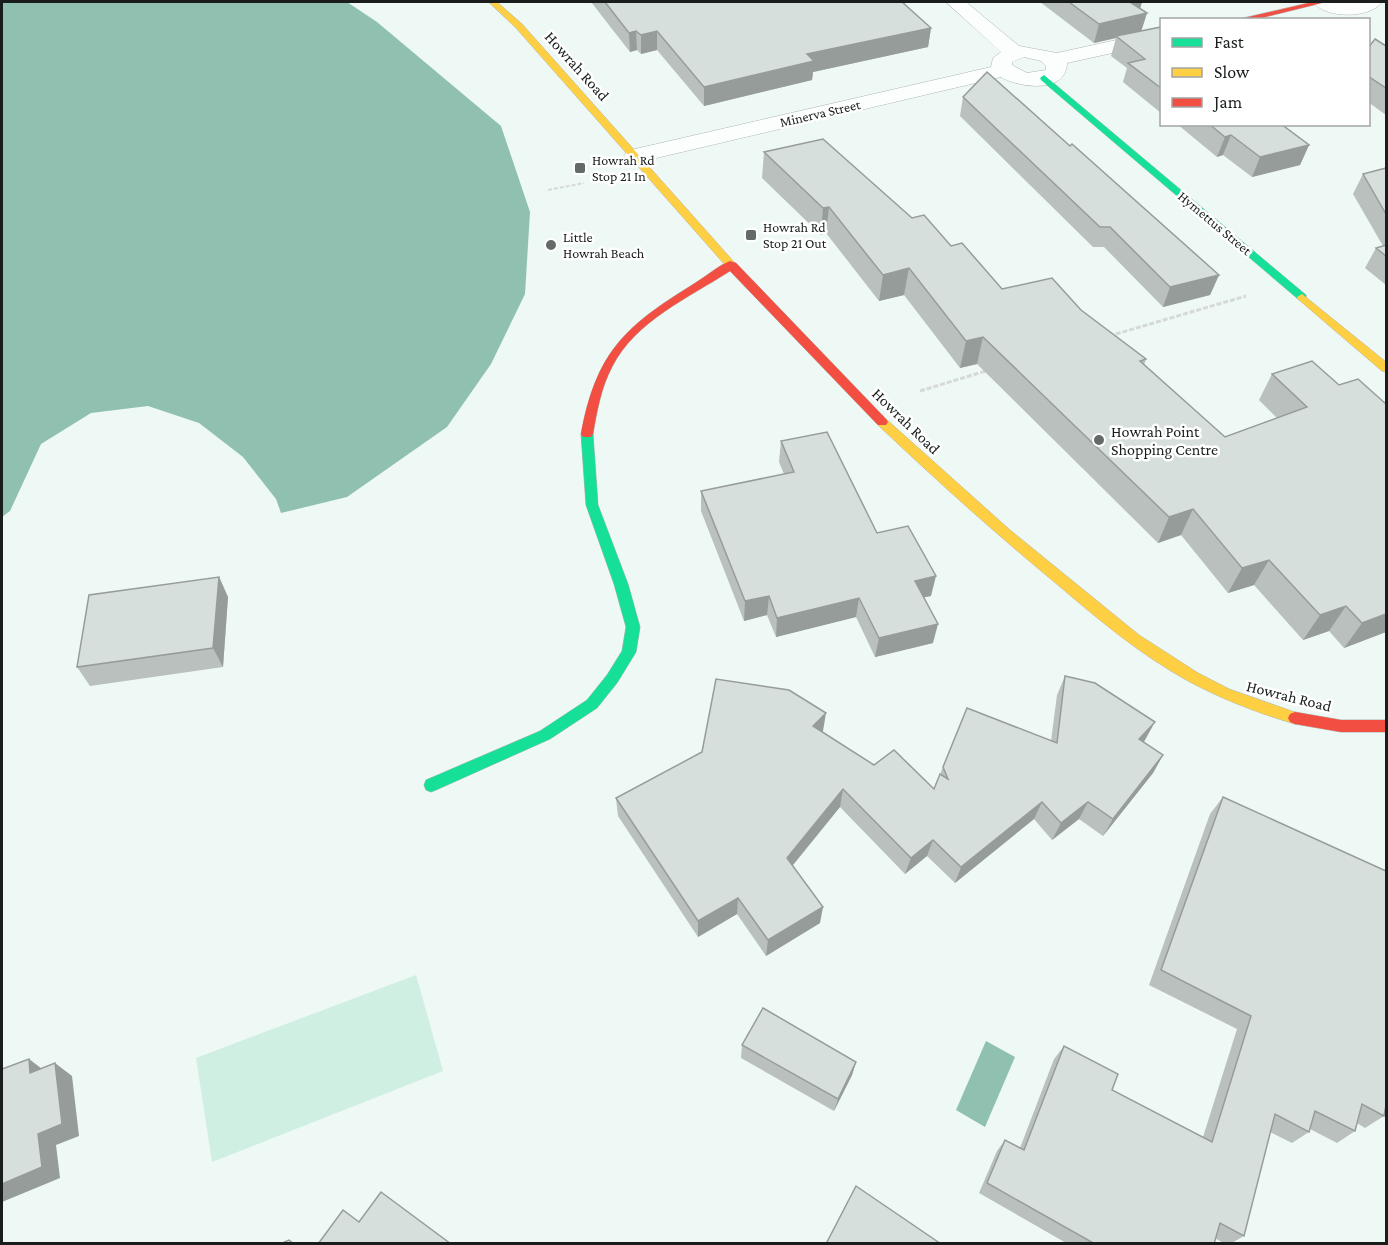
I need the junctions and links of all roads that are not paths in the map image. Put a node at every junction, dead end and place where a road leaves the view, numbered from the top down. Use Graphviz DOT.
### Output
graph roads {
  1 [pos="493,2"];
  2 [pos="955,2"];
  3 [pos="1322,2"];
  4 [pos="1369,10"];
  5 [pos="1248,18"];
  6 [pos="1160,36"];
  7 [pos="1009,61"];
  8 [pos="1049,69"];
  9 [pos="635,156"];
  10 [pos="732,265"];
  11 [pos="1386,368"];
  12 [pos="1386,726"];
  13 [pos="431,785"];
  1 -- 9 [label="street, Howrah Road"];
  2 -- 7 [label="street"];
  3 -- 4 [label="street"];
  3 -- 5 [label="street"];
  6 -- 8 [label="street"];
  7 -- 8 [label="street"];
  7 -- 9 [label="street, Minerva Street"];
  8 -- 11 [label="street, Hymettus Street"];
  9 -- 10 [label="street, Howrah Road"];
  10 -- 12 [label="street, Howrah Road"];
  10 -- 13 [label="street"];
}
